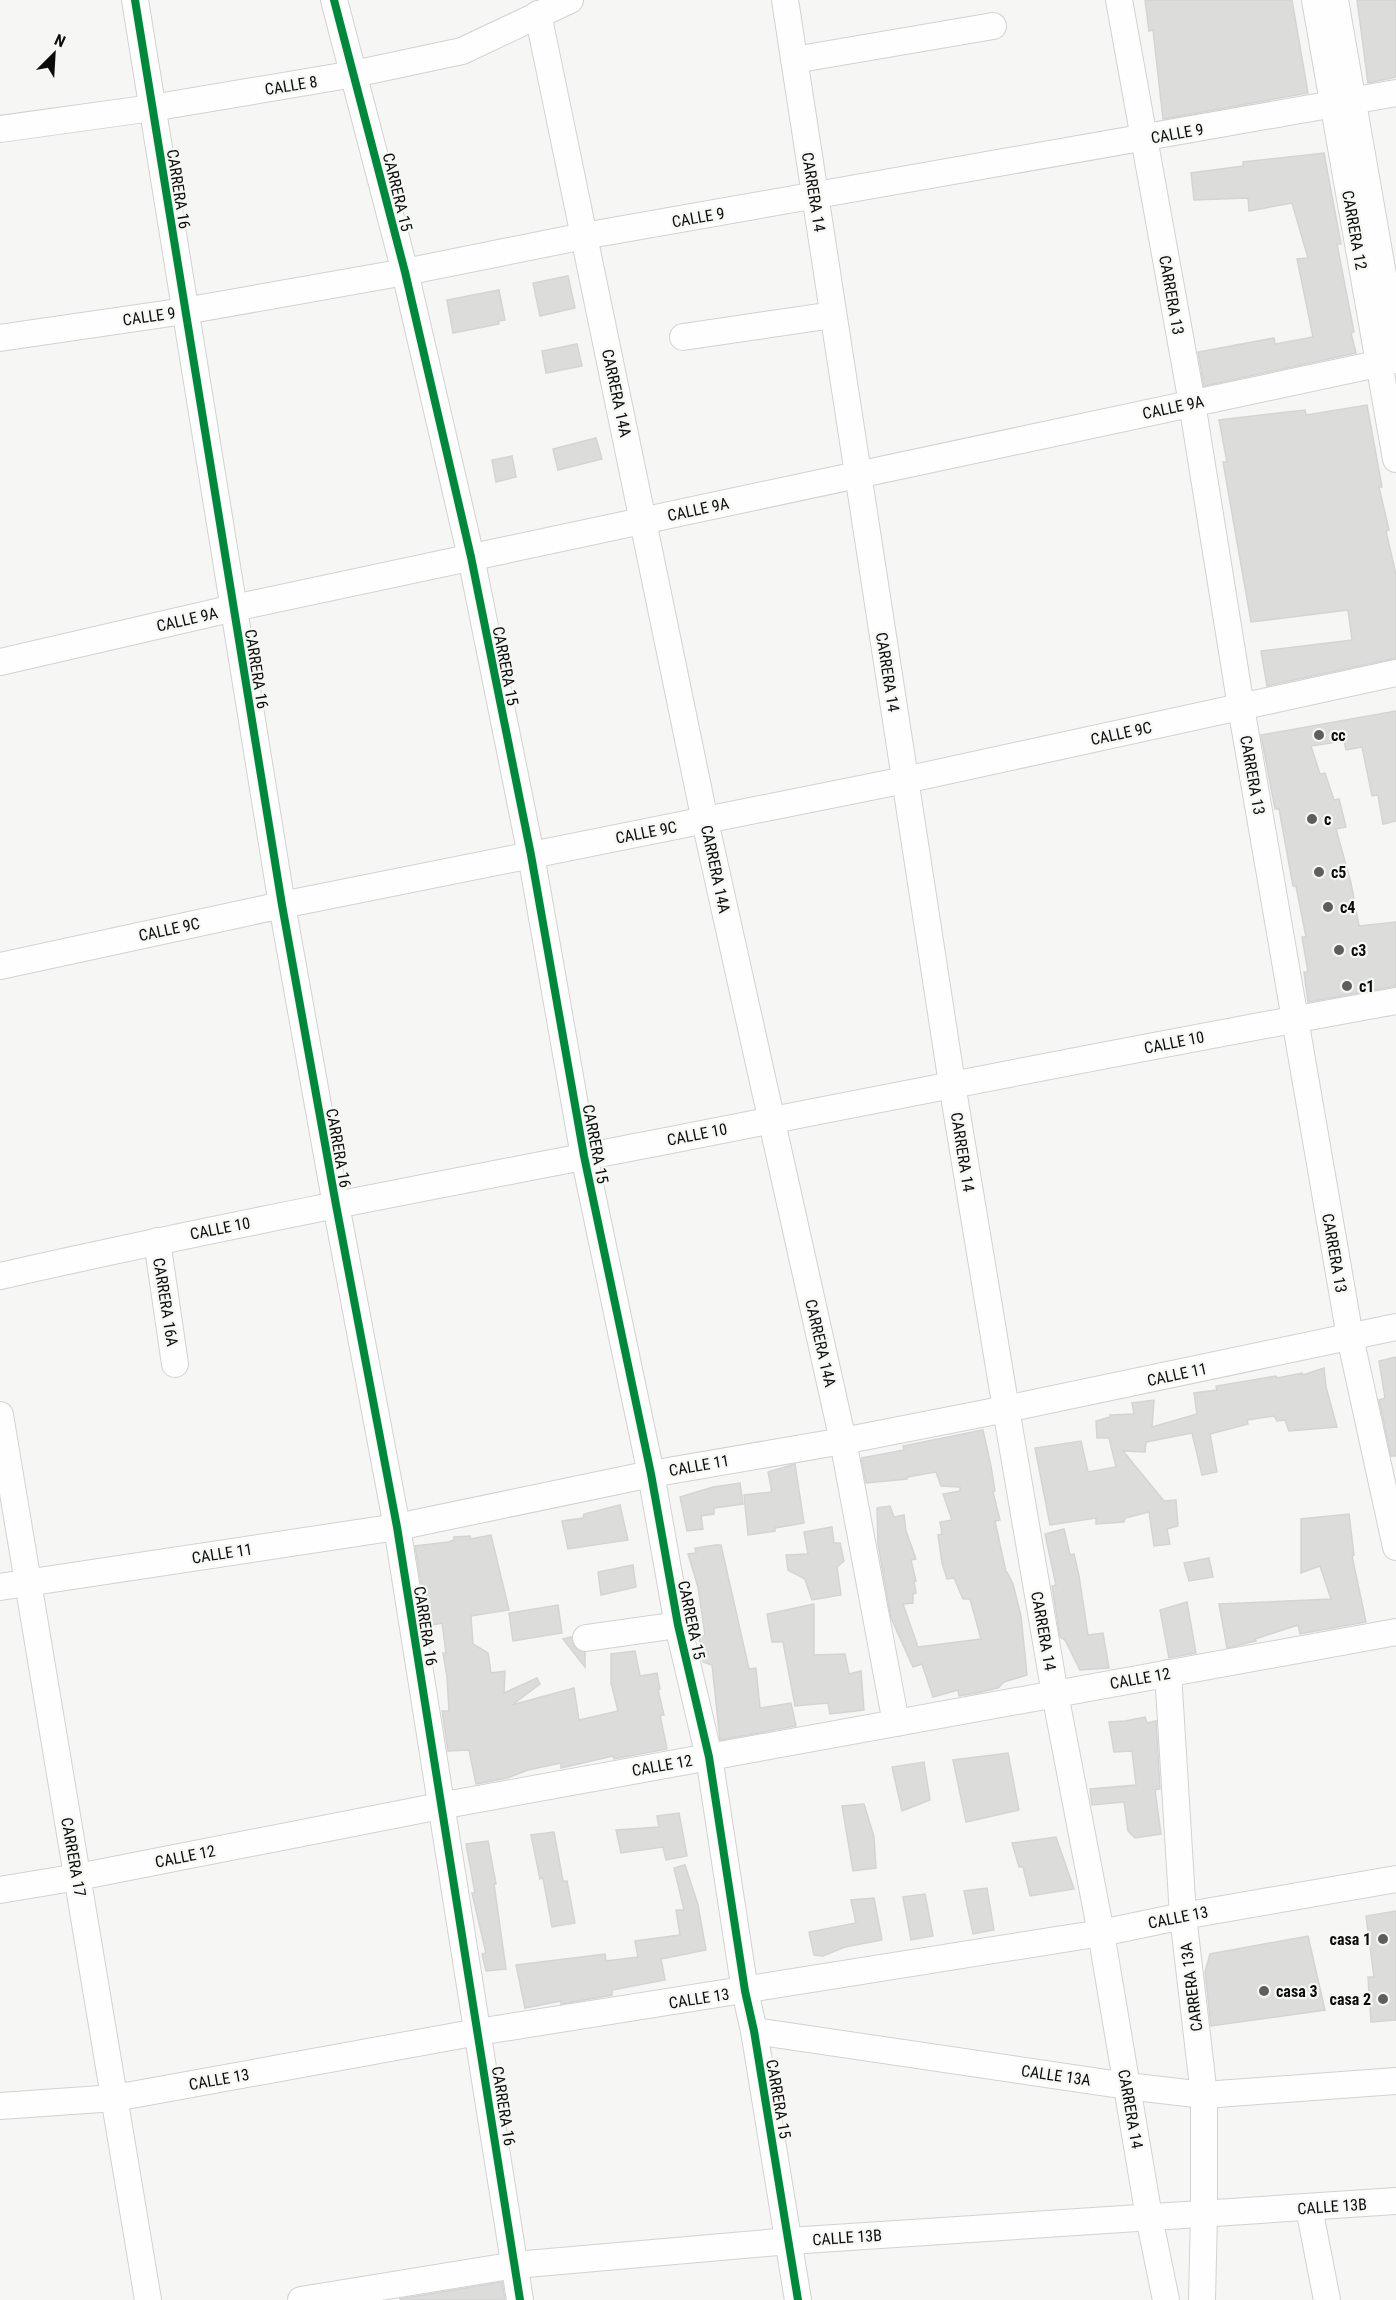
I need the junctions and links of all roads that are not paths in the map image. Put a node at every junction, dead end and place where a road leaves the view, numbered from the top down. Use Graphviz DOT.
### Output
graph roads {
  1 [pos="135,0"];
  2 [pos="334,0"];
  3 [pos="570,0"];
  4 [pos="785,0"];
  5 [pos="1119,0"];
  6 [pos="1315,0"];
  7 [pos="1335,0"];
  8 [pos="538,14"];
  9 [pos="993,26"];
  10 [pos="794,60"];
  11 [pos="354,75"];
  12 [pos="1396,93"];
  13 [pos="1342,102"];
  14 [pos="152,108"];
  15 [pos="0,129"];
  16 [pos="1143,139"];
  17 [pos="815,196"];
  18 [pos="584,236"];
  19 [pos="405,272"];
  20 [pos="185,311"];
  21 [pos="833,315"];
  22 [pos="683,337"];
  23 [pos="0,338"];
  24 [pos="1390,358"];
  25 [pos="1192,403"];
  26 [pos="1396,459"];
  27 [pos="858,474"];
  28 [pos="643,520"];
  29 [pos="471,557"];
  30 [pos="234,609"];
  31 [pos="0,662"];
  32 [pos="1396,673"];
  33 [pos="1241,707"];
  34 [pos="905,780"];
  35 [pos="705,820"];
  36 [pos="531,855"];
  37 [pos="282,905"];
  38 [pos="0,966"];
  39 [pos="1396,1001"];
  40 [pos="1295,1019"];
  41 [pos="952,1084"];
  42 [pos="771,1120"];
  43 [pos="584,1156"];
  44 [pos="336,1205"];
  45 [pos="157,1241"];
  46 [pos="0,1276"];
  47 [pos="1396,1327"];
  48 [pos="1350,1337"];
  49 [pos="175,1364"];
  50 [pos="1006,1409"];
  51 [pos="0,1414"];
  52 [pos="843,1441"];
  53 [pos="651,1474"];
  54 [pos="397,1527"];
  55 [pos="1396,1547"];
  56 [pos="28,1582"];
  57 [pos="0,1587"];
  58 [pos="678,1625"];
  59 [pos="1396,1632"];
  60 [pos="586,1638"];
  61 [pos="1168,1673"];
  62 [pos="1054,1694"];
  63 [pos="896,1723"];
  64 [pos="709,1757"];
  65 [pos="440,1806"];
  66 [pos="78,1877"];
  67 [pos="1396,1879"];
  68 [pos="0,1890"];
  69 [pos="1183,1916"];
  70 [pos="1101,1933"];
  71 [pos="745,1991"];
  72 [pos="754,2031"];
  73 [pos="478,2032"];
  74 [pos="1396,2081"];
  75 [pos="1127,2086"];
  76 [pos="1204,2094"];
  77 [pos="115,2097"];
  78 [pos="0,2106"];
  79 [pos="1396,2201"];
  80 [pos="1309,2208"];
  81 [pos="1204,2214"];
  82 [pos="1149,2217"];
  83 [pos="789,2241"];
  84 [pos="515,2265"];
  85 [pos="148,2300"];
  86 [pos="301,2300"];
  87 [pos="520,2300"];
  88 [pos="798,2300"];
  89 [pos="1166,2300"];
  90 [pos="1202,2300"];
  91 [pos="1327,2300"];
  1 -- 14 [label="street, CARRERA 16"];
  2 -- 11 [label="street, CARRERA 15"];
  3 -- 8 [label="street, CALLE 8"];
  4 -- 10 [label="street, CARRERA 14"];
  5 -- 16 [label="street, CARRERA 13"];
  6 -- 13 [label="street, CARRERA 12"];
  7 -- 13 [label="street, CARRERA 12"];
  8 -- 11 [label="street, CALLE 8"];
  8 -- 18 [label="street, CARRERA 14A"];
  9 -- 10 [label="street"];
  10 -- 17 [label="street, CARRERA 14"];
  11 -- 14 [label="street, CALLE 8"];
  11 -- 19 [label="street, CARRERA 15"];
  12 -- 13 [label="street, CALLE 9"];
  13 -- 16 [label="street, CALLE 9"];
  13 -- 24 [label="street, CARRERA 12"];
  14 -- 15 [label="street, CALLE 8"];
  14 -- 20 [label="street, CARRERA 16"];
  16 -- 17 [label="street, CALLE 9"];
  16 -- 25 [label="street, CARRERA 13"];
  17 -- 18 [label="street, CALLE 9"];
  17 -- 21 [label="street, CARRERA 14"];
  18 -- 19 [label="street, CALLE 9"];
  18 -- 28 [label="street, CARRERA 14A"];
  19 -- 20 [label="street, CALLE 9"];
  19 -- 29 [label="street, CARRERA 15"];
  20 -- 23 [label="street, CALLE 9"];
  20 -- 30 [label="street, CARRERA 16"];
  21 -- 22 [label="street"];
  21 -- 27 [label="street, CARRERA 14"];
  24 -- 25 [label="street, CALLE 9A"];
  24 -- 26 [label="street, CARRERA 12"];
  25 -- 27 [label="street, CALLE 9A"];
  25 -- 33 [label="street, CARRERA 13"];
  27 -- 28 [label="street, CALLE 9A"];
  27 -- 34 [label="street, CARRERA 14"];
  28 -- 29 [label="street, CALLE 9A"];
  28 -- 35 [label="street, CARRERA 14A"];
  29 -- 30 [label="street, CALLE 9A"];
  29 -- 36 [label="street, CARRERA 15"];
  30 -- 31 [label="street, CALLE 9A"];
  30 -- 37 [label="street, CARRERA 16"];
  32 -- 33 [label="street, CALLE 9C"];
  33 -- 34 [label="street, CALLE 9C"];
  33 -- 40 [label="street, CARRERA 13"];
  34 -- 35 [label="street, CALLE 9C"];
  34 -- 41 [label="street, CARRERA 14"];
  35 -- 36 [label="street, CALLE 9C"];
  35 -- 42 [label="street, CARRERA 14A"];
  36 -- 37 [label="street, CALLE 9C"];
  36 -- 43 [label="street, CARRERA 15"];
  37 -- 38 [label="street, CALLE 9C"];
  37 -- 44 [label="street, CARRERA 16"];
  39 -- 40 [label="street, CALLE 10"];
  40 -- 41 [label="street, CALLE 10"];
  40 -- 48 [label="street, CARRERA 13"];
  41 -- 42 [label="street, CALLE 10"];
  41 -- 50 [label="street, CARRERA 14"];
  42 -- 43 [label="street, CALLE 10"];
  42 -- 52 [label="street, CARRERA 14A"];
  43 -- 44 [label="street, CALLE 10"];
  43 -- 53 [label="street, CARRERA 15"];
  44 -- 45 [label="street, CALLE 10"];
  44 -- 54 [label="street, CARRERA 16"];
  45 -- 46 [label="street, CALLE 10"];
  45 -- 49 [label="street, CARRERA 16A"];
  47 -- 48 [label="street, CALLE 11"];
  48 -- 50 [label="street, CALLE 11"];
  48 -- 55 [label="street, CARRERA 13"];
  50 -- 52 [label="street, CALLE 11"];
  50 -- 62 [label="street, CARRERA 14"];
  51 -- 56 [label="street, CARRERA 17"];
  52 -- 53 [label="street, CALLE 11"];
  52 -- 63 [label="street, CARRERA 14A"];
  53 -- 54 [label="street, CALLE 11"];
  53 -- 58 [label="street, CARRERA 15"];
  54 -- 56 [label="street, CALLE 11"];
  54 -- 65 [label="street, CARRERA 16"];
  56 -- 57 [label="street, CALLE 11"];
  56 -- 66 [label="street, CARRERA 17"];
  58 -- 60 [label="street"];
  58 -- 64 [label="street, CARRERA 15"];
  59 -- 61 [label="street, CALLE 12"];
  61 -- 62 [label="street, CALLE 12"];
  61 -- 69 [label="street, CARRERA 13A"];
  62 -- 63 [label="street, CALLE 12"];
  62 -- 70 [label="street, CARRERA 14"];
  63 -- 64 [label="street, CALLE 12"];
  64 -- 65 [label="street, CALLE 12"];
  64 -- 71 [label="street, CARRERA 15"];
  65 -- 66 [label="street, CALLE 12"];
  65 -- 73 [label="street, CARRERA 16"];
  66 -- 68 [label="street, CALLE 12"];
  66 -- 77 [label="street, CARRERA 17"];
  67 -- 69 [label="street, CALLE 13"];
  69 -- 70 [label="street, CALLE 13"];
  69 -- 76 [label="street, CARRERA 13A"];
  70 -- 71 [label="street, CALLE 13"];
  70 -- 75 [label="street, CARRERA 14"];
  71 -- 72 [label="street, CARRERA 15"];
  71 -- 73 [label="street, CALLE 13"];
  72 -- 75 [label="street, CALLE 13A"];
  72 -- 83 [label="street, CARRERA 15"];
  73 -- 77 [label="street, CALLE 13"];
  73 -- 84 [label="street, CARRERA 16"];
  74 -- 76 [label="street, CALLE 13A"];
  75 -- 76 [label="street, CALLE 13A"];
  75 -- 82 [label="street, CARRERA 14"];
  76 -- 81 [label="street, CARRERA 13A"];
  77 -- 78 [label="street, CALLE 13"];
  77 -- 85 [label="street, CARRERA 17"];
  79 -- 80 [label="street, CALLE 13B"];
  80 -- 81 [label="street, CALLE 13B"];
  80 -- 91 [label="street"];
  81 -- 82 [label="street, CALLE 13B"];
  81 -- 90 [label="street, CARRERA 13A"];
  82 -- 83 [label="street, CALLE 13B"];
  82 -- 89 [label="street, CARRERA 14"];
  83 -- 84 [label="street, CALLE 13B"];
  83 -- 88 [label="street, CARRERA 15"];
  84 -- 86 [label="street, CALLE 13B"];
  84 -- 87 [label="street, CARRERA 16"];
}
